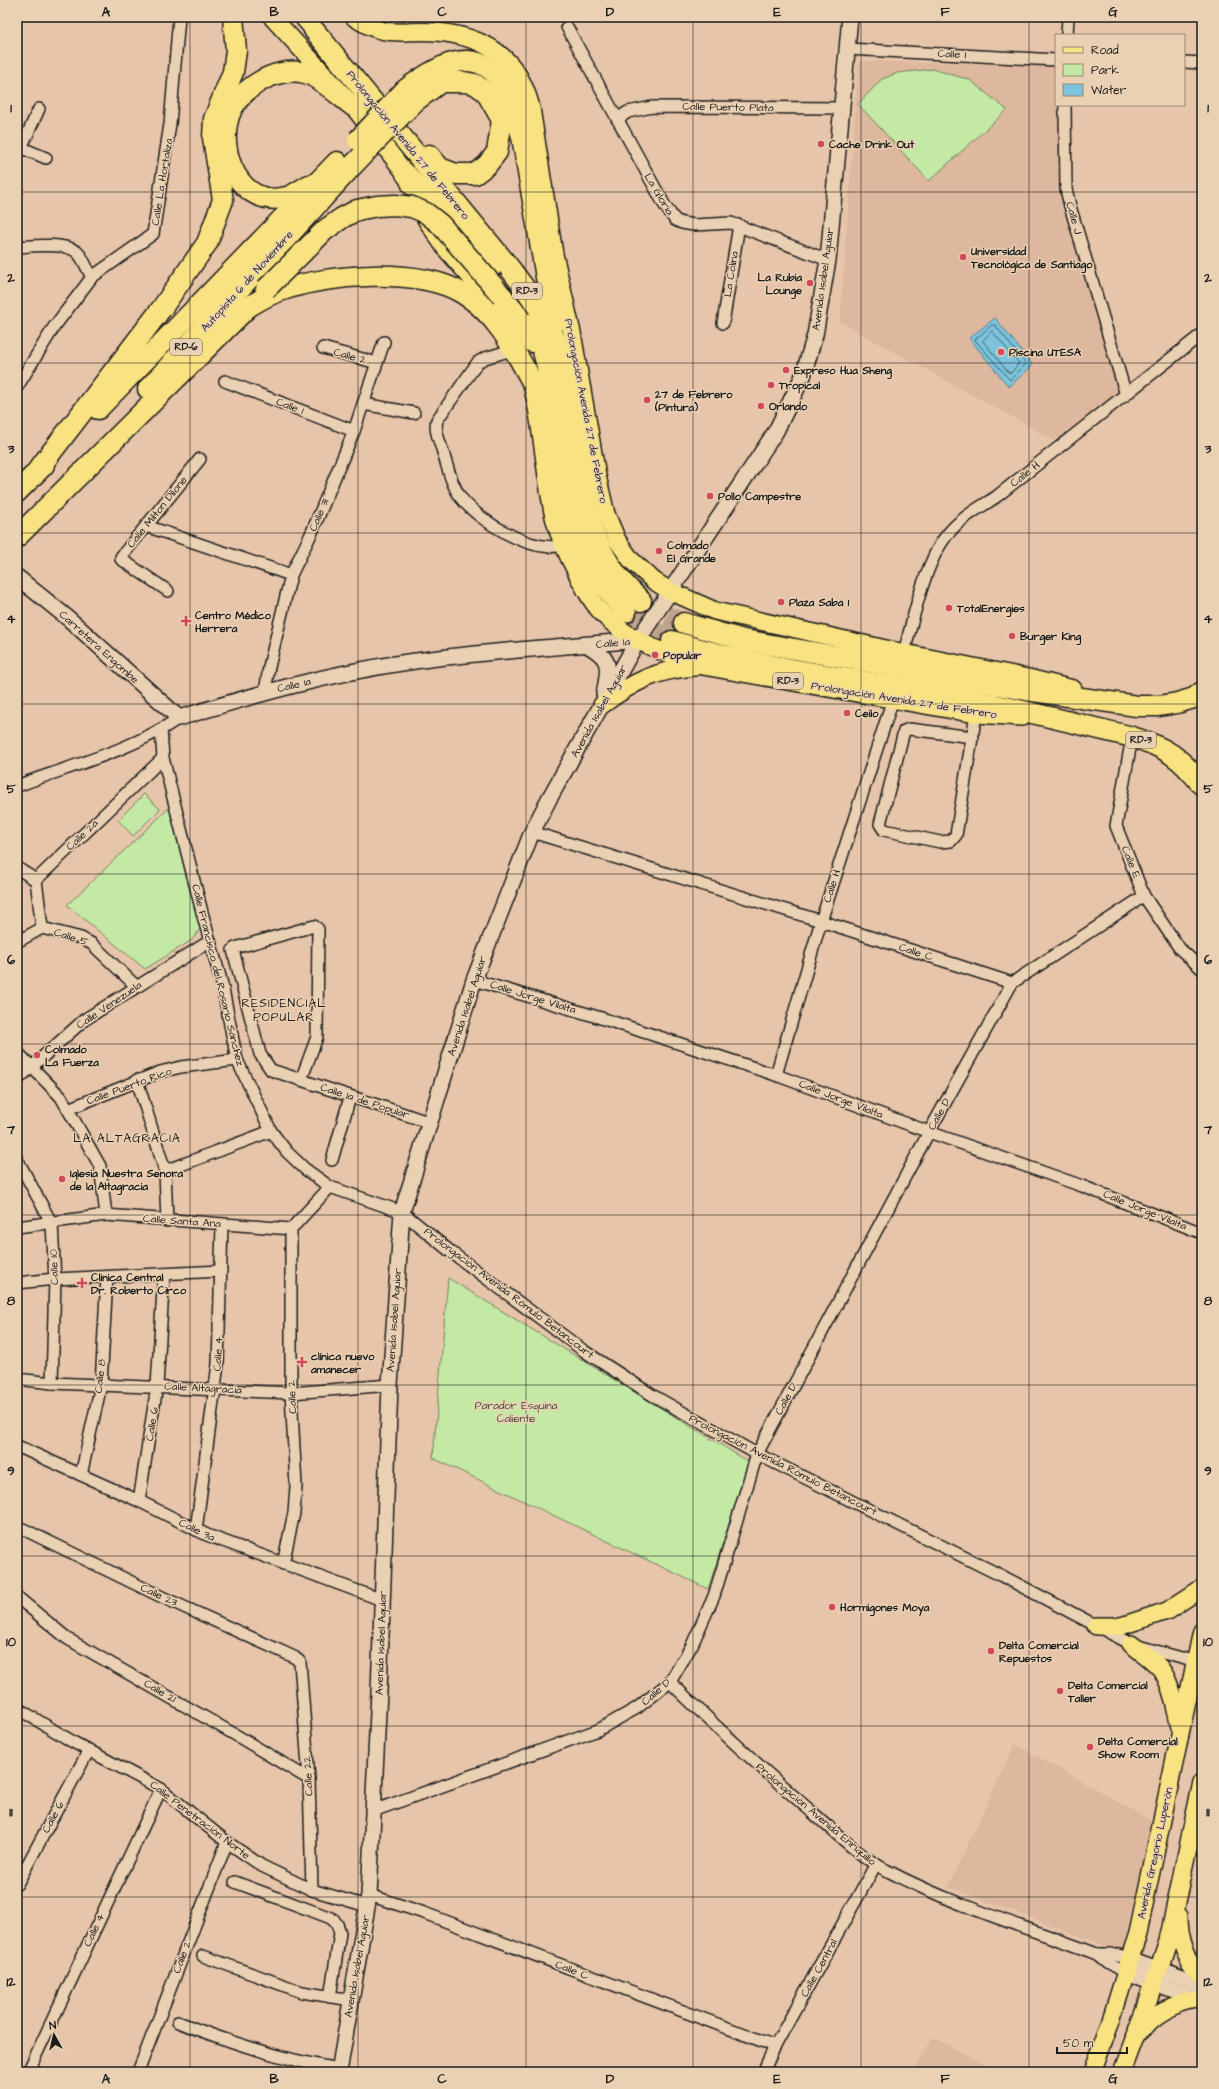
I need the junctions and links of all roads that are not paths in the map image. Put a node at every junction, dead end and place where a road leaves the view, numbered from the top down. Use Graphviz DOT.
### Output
graph roads {
  1 [pos="179,17"];
  2 [pos="233,17"];
  3 [pos="272,17"];
  4 [pos="354,17"];
  5 [pos="850,17"];
  6 [pos="1068,17"];
  7 [pos="308,23"];
  8 [pos="567,27"];
  9 [pos="1067,34"];
  10 [pos="847,49"];
  11 [pos="1055,60"];
  12 [pos="1185,62"];
  13 [pos="1202,63"];
  14 [pos="410,96"];
  15 [pos="353,106"];
  16 [pos="1065,106"];
  17 [pos="842,108"];
  18 [pos="39,110"];
  19 [pos="617,119"];
  20 [pos="19,147"];
  21 [pos="351,156"];
  22 [pos="46,158"];
  23 [pos="406,174"];
  24 [pos="322,177"];
  25 [pos="530,187"];
  26 [pos="739,225"];
  27 [pos="17,247"];
  28 [pos="554,254"];
  29 [pos="828,260"];
  30 [pos="92,277"];
  31 [pos="248,307"];
  32 [pos="723,323"];
  33 [pos="1202,334"];
  34 [pos="384,342"];
  35 [pos="322,348"];
  36 [pos="558,348"];
  37 [pos="514,349"];
  38 [pos="377,363"];
  39 [pos="226,381"];
  40 [pos="532,382"];
  41 [pos="17,388"];
  42 [pos="1126,396"];
  43 [pos="363,404"];
  44 [pos="414,413"];
  45 [pos="354,430"];
  46 [pos="558,436"];
  47 [pos="200,459"];
  48 [pos="34,475"];
  49 [pos="17,492"];
  50 [pos="146,526"];
  51 [pos="17,532"];
  52 [pos="17,537"];
  53 [pos="563,545"];
  54 [pos="291,575"];
  55 [pos="17,577"];
  56 [pos="168,591"];
  57 [pos="670,591"];
  58 [pos="684,623"];
  59 [pos="638,640"];
  60 [pos="672,641"];
  61 [pos="587,645"];
  62 [pos="904,653"];
  63 [pos="703,666"];
  64 [pos="266,692"];
  65 [pos="1202,692"];
  66 [pos="893,699"];
  67 [pos="602,705"];
  68 [pos="1137,706"];
  69 [pos="976,714"];
  70 [pos="179,718"];
  71 [pos="1065,721"];
  72 [pos="162,730"];
  73 [pos="972,737"];
  74 [pos="1132,737"];
  75 [pos="163,758"];
  76 [pos="1202,785"];
  77 [pos="17,786"];
  78 [pos="532,832"];
  79 [pos="17,868"];
  80 [pos="36,880"];
  81 [pos="1144,896"];
  82 [pos="821,921"];
  83 [pos="42,928"];
  84 [pos="210,941"];
  85 [pos="17,942"];
  86 [pos="1202,969"];
  87 [pos="474,980"];
  88 [pos="1012,983"];
  89 [pos="136,986"];
  90 [pos="17,1052"];
  91 [pos="237,1060"];
  92 [pos="31,1066"];
  93 [pos="776,1075"];
  94 [pos="17,1080"];
  95 [pos="137,1080"];
  96 [pos="301,1080"];
  97 [pos="350,1097"];
  98 [pos="68,1108"];
  99 [pos="428,1122"];
  100 [pos="271,1131"];
  101 [pos="929,1132"];
  102 [pos="17,1159"];
  103 [pos="332,1160"];
  104 [pos="165,1171"];
  105 [pos="330,1187"];
  106 [pos="402,1212"];
  107 [pos="106,1215"];
  108 [pos="168,1221"];
  109 [pos="52,1224"];
  110 [pos="222,1224"];
  111 [pos="17,1227"];
  112 [pos="291,1229"];
  113 [pos="1202,1233"];
  114 [pos="221,1271"];
  115 [pos="164,1274"];
  116 [pos="107,1277"];
  117 [pos="55,1279"];
  118 [pos="17,1283"];
  119 [pos="17,1379"];
  120 [pos="52,1383"];
  121 [pos="100,1385"];
  122 [pos="390,1385"];
  123 [pos="158,1386"];
  124 [pos="215,1388"];
  125 [pos="291,1393"];
  126 [pos="17,1446"];
  127 [pos="757,1454"];
  128 [pos="81,1475"];
  129 [pos="139,1501"];
  130 [pos="17,1529"];
  131 [pos="196,1530"];
  132 [pos="283,1564"];
  133 [pos="1202,1588"];
  134 [pos="17,1597"];
  135 [pos="382,1600"];
  136 [pos="1096,1626"];
  137 [pos="1202,1631"];
  138 [pos="1131,1644"];
  139 [pos="1201,1661"];
  140 [pos="300,1662"];
  141 [pos="670,1682"];
  142 [pos="18,1712"];
  143 [pos="1180,1730"];
  144 [pos="88,1750"];
  145 [pos="308,1779"];
  146 [pos="1202,1782"];
  147 [pos="161,1789"];
  148 [pos="373,1811"];
  149 [pos="227,1842"];
  150 [pos="876,1864"];
  151 [pos="235,1882"];
  152 [pos="17,1884"];
  153 [pos="312,1890"];
  154 [pos="1178,1897"];
  155 [pos="368,1900"];
  156 [pos="203,1956"];
  157 [pos="1128,1966"];
  158 [pos="1202,1974"];
  159 [pos="1156,1976"];
  160 [pos="1200,1995"];
  161 [pos="330,1997"];
  162 [pos="351,2000"];
  163 [pos="178,2022"];
  164 [pos="1135,2042"];
  165 [pos="775,2046"];
  166 [pos="339,2070"];
  167 [pos="28,2072"];
  168 [pos="138,2072"];
  169 [pos="763,2072"];
  170 [pos="1092,2072"];
  171 [pos="1122,2072"];
  1 -- 30 [label="street, Calle La Hortaliza"];
  2 -- 48 [label="highway"];
  3 -- 15 [label="main road, Prolongación Avenida 27 de Febrero / RD-3"];
  4 -- 28 [label="main road, Prolongación Avenida 27 de Febrero"];
  5 -- 10 [label="main road, Avenida Isabel Aguiar"];
  6 -- 9 [label="street"];
  7 -- 14 [label="highway"];
  7 -- 36 [label="highway, Prolongación Avenida 27 de Febrero / RD-3"];
  8 -- 19 [label="street, La Gloria"];
  10 -- 11 [label="street, Calle I"];
  10 -- 17 [label="main road, Avenida Isabel Aguiar"];
  12 -- 13 [label="street"];
  14 -- 21 [label="highway, Autopista 6 de Noviembre / RD-6, bridge"];
  14 -- 25 [label="highway"];
  15 -- 23 [label="main road, Prolongación Avenida 27 de Febrero / RD-3"];
  15 -- 24 [label="highway"];
  16 -- 42 [label="street, Calle J"];
  17 -- 19 [label="street, Calle Puerto Plata"];
  17 -- 29 [label="main road, Avenida Isabel Aguiar"];
  18 -- 20 [label="street"];
  19 -- 26 [label="street, La Gloria"];
  20 -- 22 [label="street"];
  21 -- 24 [label="highway, Autopista 6 de Noviembre / RD-6"];
  21 -- 51 [label="highway, Autopista 6 de Noviembre / RD-6"];
  23 -- 40 [label="main road, Prolongación Avenida 27 de Febrero / RD-3"];
  23 -- 46 [label="highway, Prolongación Avenida 27 de Febrero / RD-3"];
  24 -- 48 [label="highway, Autopista 6 de Noviembre / RD-6"];
  25 -- 28 [label="highway"];
  25 -- 36 [label="highway"];
  26 -- 29 [label="street, La Gloria"];
  26 -- 32 [label="street, La Colina"];
  27 -- 30 [label="street"];
  28 -- 57 [label="main road, Prolongación Avenida 27 de Febrero"];
  29 -- 57 [label="main road, Avenida Isabel Aguiar"];
  30 -- 41 [label="street, Calle La Hortaliza"];
  31 -- 37 [label="highway"];
  31 -- 46 [label="highway, bridge"];
  31 -- 52 [label="highway"];
  33 -- 42 [label="street, Calle H"];
  34 -- 38 [label="street, Calle 31"];
  35 -- 38 [label="street, Calle 2"];
  36 -- 46 [label="highway, Prolongación Avenida 27 de Febrero / RD-3"];
  37 -- 40 [label="highway"];
  37 -- 53 [label="street"];
  38 -- 43 [label="street, Calle 31"];
  39 -- 45 [label="street, Calle 1"];
  40 -- 53 [label="main road, Prolongación Avenida 27 de Febrero / RD-3"];
  42 -- 62 [label="street, Calle H"];
  43 -- 44 [label="street"];
  43 -- 45 [label="street, Calle 31"];
  45 -- 54 [label="street, Calle 31"];
  47 -- 50 [label="street, Calle Milton Dilone"];
  48 -- 49 [label="highway, Autopista 6 de Noviembre / RD-6"];
  50 -- 54 [label="street"];
  50 -- 56 [label="street, Calle Milton Dilone"];
  53 -- 59 [label="main road, Prolongación Avenida 27 de Febrero / RD-3"];
  54 -- 64 [label="street, Calle 31"];
  55 -- 70 [label="main road, Carretera Engombe"];
  57 -- 59 [label="main road, Avenida Isabel Aguiar"];
  57 -- 62 [label="main road, Prolongación Avenida 27 de Febrero"];
  58 -- 68 [label="highway, Prolongación Avenida 27 de Febrero"];
  59 -- 61 [label="main road, Calle 1a"];
  59 -- 63 [label="main road, Prolongación Avenida 27 de Febrero / RD-3"];
  59 -- 67 [label="main road, Avenida Isabel Aguiar"];
  60 -- 71 [label="highway, Prolongación Avenida 27 de Febrero / RD-3"];
  61 -- 64 [label="main road, Calle 1a"];
  61 -- 67 [label="main road, Calle 1a"];
  62 -- 68 [label="main road, Prolongación Avenida 27 de Febrero"];
  63 -- 66 [label="main road, Prolongación Avenida 27 de Febrero / RD-3"];
  63 -- 67 [label="main road"];
  64 -- 70 [label="main road, Calle 1a"];
  65 -- 68 [label="highway, Prolongación Avenida 27 de Febrero"];
  66 -- 69 [label="main road, Prolongación Avenida 27 de Febrero / RD-3"];
  66 -- 82 [label="street, Calle H"];
  67 -- 78 [label="main road, Avenida Isabel Aguiar"];
  69 -- 71 [label="main road, Prolongación Avenida 27 de Febrero / RD-3"];
  69 -- 73 [label="street"];
  70 -- 72 [label="street, Calle 1a"];
  71 -- 74 [label="highway, Prolongación Avenida 27 de Febrero / RD-3"];
  72 -- 75 [label="street, Calle Francisco del Rosario Sánchez"];
  72 -- 77 [label="street, Calle 1a"];
  73 -- 73 [label="street"];
  74 -- 76 [label="highway, Prolongación Avenida 27 de Febrero / RD-3"];
  74 -- 81 [label="street, Calle E"];
  75 -- 80 [label="street, Calle 2a"];
  75 -- 84 [label="street, Calle Francisco del Rosario Sánchez"];
  78 -- 82 [label="street, Calle C"];
  78 -- 87 [label="main road, Avenida Isabel Aguiar"];
  79 -- 80 [label="street"];
  80 -- 83 [label="street"];
  81 -- 86 [label="street, Calle E"];
  81 -- 88 [label="street, Calle D"];
  82 -- 88 [label="street, Calle C"];
  82 -- 93 [label="street, Calle H"];
  83 -- 85 [label="street, Calle 5"];
  83 -- 89 [label="street, Calle 5"];
  84 -- 89 [label="street, Calle Venezuela"];
  84 -- 91 [label="street, Calle Francisco del Rosario Sánchez"];
  87 -- 93 [label="street, Calle Jorge Vilalta"];
  87 -- 99 [label="main road, Avenida Isabel Aguiar"];
  88 -- 101 [label="street, Calle D"];
  89 -- 92 [label="street, Calle Venezuela"];
  90 -- 92 [label="street"];
  91 -- 95 [label="street, Calle Puerto Rico"];
  91 -- 100 [label="street, Calle Francisco del Rosario Sánchez"];
  92 -- 94 [label="street, Calle Venezuela"];
  92 -- 98 [label="street"];
  93 -- 101 [label="street, Calle Jorge Vilalta"];
  95 -- 98 [label="street, Calle Puerto Rico"];
  95 -- 104 [label="street"];
  96 -- 96 [label="street, Calle 1a de Popular"];
  96 -- 97 [label="street, Calle 1a de Popular"];
  97 -- 99 [label="street, Calle 1a de Popular"];
  97 -- 103 [label="street"];
  98 -- 107 [label="street"];
  99 -- 106 [label="main road, Avenida Isabel Aguiar"];
  100 -- 104 [label="street"];
  100 -- 105 [label="street, Calle Francisco del Rosario Sánchez"];
  101 -- 113 [label="street, Calle Jorge Vilalta"];
  101 -- 127 [label="street, Calle D"];
  102 -- 109 [label="street, Calle 10"];
  104 -- 108 [label="street"];
  105 -- 106 [label="street, Calle Francisco del Rosario Sánchez"];
  105 -- 112 [label="street"];
  106 -- 122 [label="main road, Avenida Isabel Aguiar"];
  106 -- 127 [label="street, Prolongación Avenida Rómulo Betancourt"];
  107 -- 108 [label="street, Calle Santa Ana"];
  107 -- 109 [label="street, Calle Santa Ana"];
  108 -- 110 [label="street, Calle Santa Ana"];
  109 -- 111 [label="street, Calle Santa Ana"];
  109 -- 117 [label="street, Calle 10"];
  110 -- 112 [label="street, Calle Santa Ana"];
  110 -- 114 [label="street, Calle 4"];
  112 -- 125 [label="street, Calle 2"];
  114 -- 115 [label="street"];
  114 -- 124 [label="street, Calle 4"];
  115 -- 116 [label="street"];
  115 -- 123 [label="street, Calle 6"];
  116 -- 117 [label="street"];
  116 -- 121 [label="street, Calle 8"];
  117 -- 118 [label="street"];
  117 -- 120 [label="street, Calle 10"];
  119 -- 120 [label="street, Calle Altagracia"];
  120 -- 121 [label="street, Calle Altagracia"];
  121 -- 123 [label="street, Calle Altagracia"];
  121 -- 128 [label="street, Calle 8"];
  122 -- 125 [label="street, Calle Altagracia"];
  122 -- 135 [label="main road, Avenida Isabel Aguiar"];
  123 -- 124 [label="street, Calle Altagracia"];
  123 -- 129 [label="street, Calle 6"];
  124 -- 125 [label="street, Calle Altagracia"];
  124 -- 131 [label="street, Calle 4"];
  125 -- 132 [label="street, Calle 2"];
  126 -- 128 [label="street, Calle 3a"];
  127 -- 136 [label="street, Prolongación Avenida Rómulo Betancourt"];
  127 -- 141 [label="street, Calle D"];
  128 -- 129 [label="street, Calle 3a"];
  129 -- 131 [label="street, Calle 3a"];
  130 -- 140 [label="street, Calle 23"];
  131 -- 132 [label="street, Calle 3a"];
  132 -- 135 [label="street, Calle 3a"];
  133 -- 136 [label="main road"];
  134 -- 145 [label="street, Calle 21"];
  135 -- 148 [label="main road, Avenida Isabel Aguiar"];
  136 -- 138 [label="street, Prolongación Avenida Rómulo Betancourt"];
  137 -- 139 [label="main road, Avenida Gregorio Luperón"];
  138 -- 139 [label="street, Prolongación Avenida Rómulo Betancourt"];
  138 -- 143 [label="main road"];
  139 -- 143 [label="main road, Avenida Gregorio Luperón"];
  140 -- 145 [label="street, Calle 22"];
  141 -- 148 [label="street, Calle D"];
  141 -- 150 [label="street, Prolongación Avenida Enriquillo"];
  142 -- 144 [label="street, Calle Penetración Norte"];
  143 -- 157 [label="main road, Avenida Gregorio Luperón"];
  144 -- 147 [label="street, Calle Penetración Norte"];
  144 -- 152 [label="street, Calle 6"];
  145 -- 153 [label="street, Calle 22"];
  146 -- 154 [label="main road"];
  147 -- 149 [label="street, Calle Penetración Norte"];
  147 -- 167 [label="street, Calle 4"];
  148 -- 155 [label="main road, Avenida Isabel Aguiar"];
  149 -- 153 [label="street, Calle Penetración Norte"];
  149 -- 168 [label="street, Calle 2"];
  150 -- 157 [label="street, Prolongación Avenida Enriquillo"];
  150 -- 165 [label="street, Calle Central"];
  151 -- 161 [label="street"];
  153 -- 155 [label="street, Calle Penetración Norte"];
  154 -- 158 [label="main road"];
  154 -- 159 [label="main road"];
  155 -- 162 [label="main road, Avenida Isabel Aguiar"];
  155 -- 165 [label="street, Calle C"];
  156 -- 161 [label="street"];
  157 -- 159 [label="main road"];
  157 -- 170 [label="main road, Avenida Gregorio Luperón"];
  159 -- 160 [label="main road"];
  159 -- 164 [label="main road"];
  160 -- 164 [label="main road"];
  161 -- 162 [label="street"];
  162 -- 166 [label="main road, Avenida Isabel Aguiar"];
  163 -- 166 [label="street"];
  164 -- 171 [label="main road"];
  165 -- 169 [label="street, Calle Central"];
}
